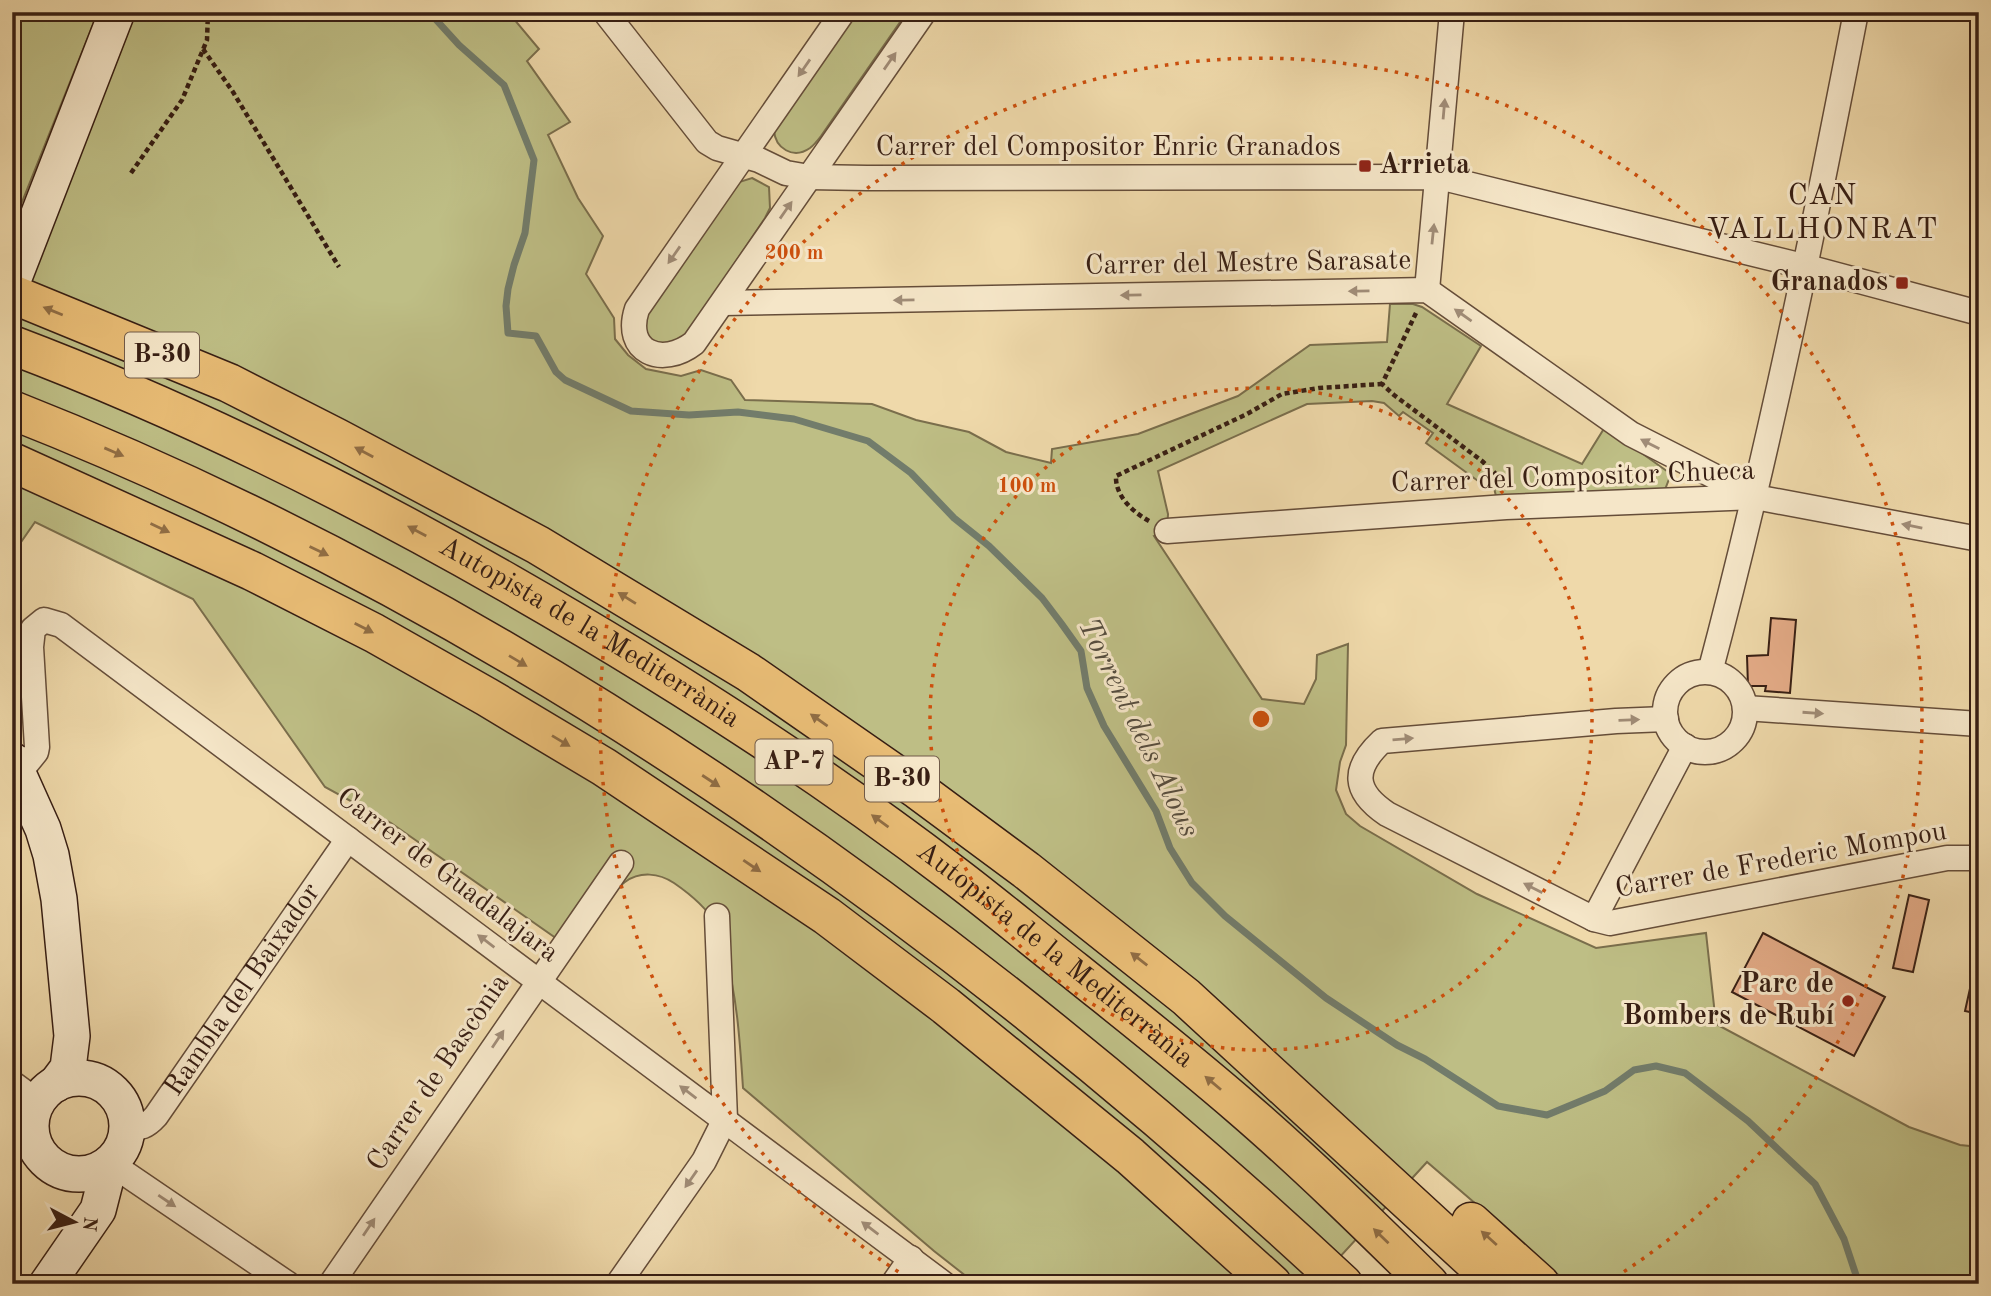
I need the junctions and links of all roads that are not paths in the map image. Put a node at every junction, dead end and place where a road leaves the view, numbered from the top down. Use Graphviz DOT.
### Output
graph roads {
  1 [pos="117,12"];
  2 [pos="605,12"];
  3 [pos="843,12"];
  4 [pos="924,12"];
  5 [pos="1452,12"];
  6 [pos="1856,12"];
  7 [pos="743,156"];
  8 [pos="809,177"];
  9 [pos="1439,177"];
  10 [pos="1807,267"];
  11 [pos="12,283"];
  12 [pos="1427,290"];
  13 [pos="12,294"];
  14 [pos="723,303"];
  15 [pos="1979,313"];
  16 [pos="12,345"];
  17 [pos="12,410"];
  18 [pos="22,465"];
  19 [pos="1755,497"];
  20 [pos="1167,531"];
  21 [pos="1979,539"];
  22 [pos="1710,672"];
  23 [pos="1745,708"];
  24 [pos="1666,719"];
  25 [pos="1979,724"];
  26 [pos="1685,746"];
  27 [pos="16,766"];
  28 [pos="348,839"];
  29 [pos="1979,859"];
  30 [pos="621,863"];
  31 [pos="717,916"];
  32 [pos="1594,919"];
  33 [pos="538,980"];
  34 [pos="1186,997"];
  35 [pos="72,1036"];
  36 [pos="104,1085"];
  37 [pos="1042,1086"];
  38 [pos="37,1087"];
  39 [pos="724,1119"];
  40 [pos="127,1125"];
  41 [pos="110,1163"];
  42 [pos="67,1173"];
  43 [pos="67,1252"];
  44 [pos="911,1258"];
  45 [pos="47,1284"];
  46 [pos="288,1284"];
  47 [pos="331,1284"];
  48 [pos="618,1284"];
  49 [pos="893,1284"];
  50 [pos="944,1284"];
  51 [pos="1244,1284"];
  52 [pos="1272,1284"];
  53 [pos="1342,1284"];
  54 [pos="1429,1284"];
  55 [pos="1498,1284"];
  56 [pos="1540,1284"];
  1 -- 11 [label="street"];
  2 -- 7 [label="street, Carrer del Compositor Enric Granados"];
  3 -- 7 [label="street, one-way"];
  8 -- 4 [label="street, one-way"];
  9 -- 5 [label="street, one-way"];
  6 -- 10 [label="street"];
  7 -- 8 [label="street, Carrer del Compositor Enric Granados"];
  7 -- 14 [label="street, one-way"];
  8 -- 9 [label="street, Carrer del Compositor Enric Granados"];
  14 -- 8 [label="street, one-way"];
  9 -- 10 [label="street, Carrer del Compositor Enric Granados"];
  12 -- 9 [label="street, one-way"];
  10 -- 15 [label="street, Carrer del Compositor Enric Granados"];
  10 -- 19 [label="street"];
  12 -- 14 [label="street, Carrer del Mestre Sarasate, one-way"];
  19 -- 12 [label="street, Carrer del Mestre Sarasate, one-way"];
  34 -- 13 [label="highway, B-30, one-way"];
  54 -- 16 [label="highway, Autopista de la Mediterrània / AP-7, one-way"];
  17 -- 53 [label="highway, Autopista de la Mediterrània / AP-7, one-way"];
  18 -- 37 [label="highway, one-way"];
  19 -- 20 [label="street, Carrer del Compositor Chueca"];
  21 -- 19 [label="street, Carrer del Compositor Chueca, one-way"];
  19 -- 22 [label="street"];
  22 -- 23 [label="street"];
  22 -- 24 [label="street"];
  23 -- 25 [label="street, one-way"];
  23 -- 26 [label="street"];
  24 -- 26 [label="street"];
  32 -- 24 [label="street, one-way"];
  26 -- 32 [label="street"];
  27 -- 28 [label="street, Carrer de Guadalajara"];
  27 -- 35 [label="street"];
  33 -- 28 [label="street, Carrer de Guadalajara, one-way"];
  28 -- 40 [label="street, Rambla del Baixador"];
  29 -- 32 [label="street, Carrer de Frederic Mompou"];
  30 -- 33 [label="street, Carrer de Bascònia"];
  31 -- 39 [label="street"];
  39 -- 33 [label="street, Carrer de Guadalajara, one-way"];
  47 -- 33 [label="street, Carrer de Bascònia, one-way"];
  34 -- 55 [label="highway, B-30"];
  56 -- 34 [label="highway, one-way"];
  35 -- 36 [label="street"];
  35 -- 38 [label="street"];
  36 -- 38 [label="street"];
  36 -- 40 [label="street"];
  37 -- 51 [label="highway"];
  37 -- 52 [label="highway"];
  38 -- 42 [label="street"];
  44 -- 39 [label="street, Carrer de Guadalajara, one-way"];
  39 -- 48 [label="street, one-way"];
  40 -- 41 [label="street"];
  41 -- 42 [label="street"];
  41 -- 43 [label="street"];
  41 -- 46 [label="street, one-way"];
  42 -- 43 [label="street"];
  43 -- 45 [label="street"];
  44 -- 49 [label="street"];
  44 -- 50 [label="street, Carrer de Guadalajara"];
}
